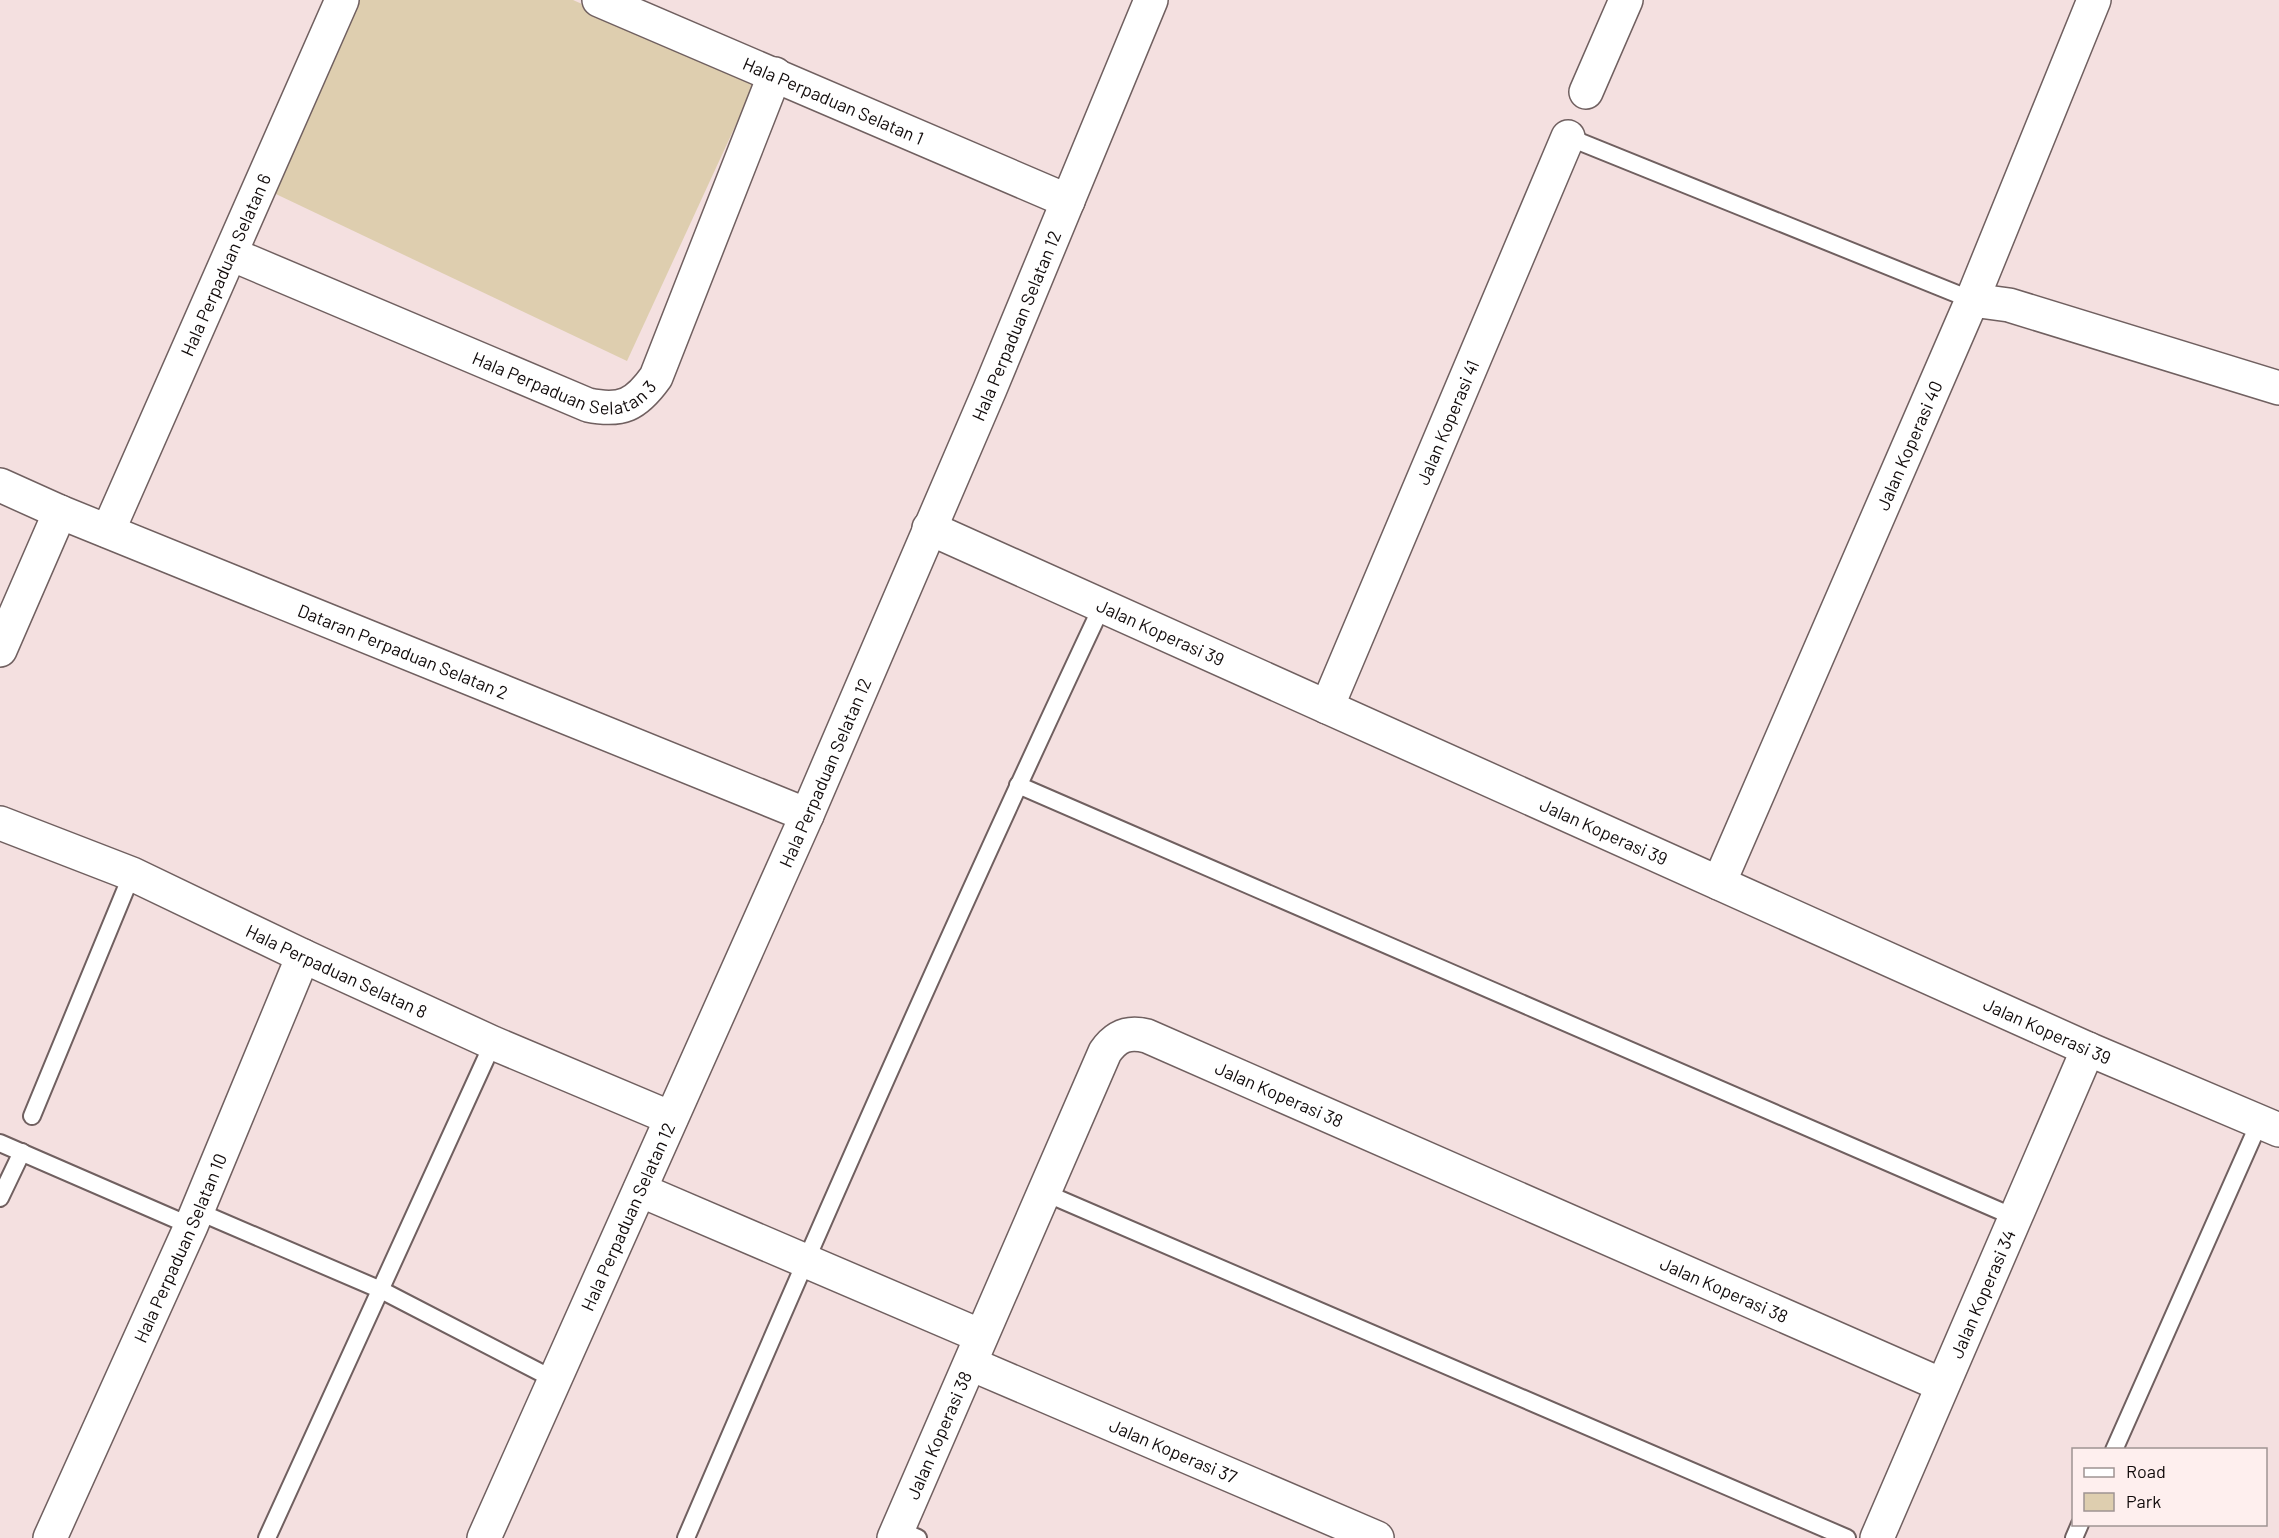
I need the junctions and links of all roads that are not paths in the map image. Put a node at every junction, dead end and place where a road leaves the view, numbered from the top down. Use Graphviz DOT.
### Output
graph roads {
  1 [pos="342,0"];
  2 [pos="599,0"];
  3 [pos="1151,0"];
  4 [pos="1626,0"];
  5 [pos="2094,0"];
  6 [pos="775,74"];
  7 [pos="1586,92"];
  8 [pos="1568,137"];
  9 [pos="1068,201"];
  10 [pos="231,254"];
  11 [pos="1972,300"];
  12 [pos="2279,388"];
  13 [pos="0,485"];
  14 [pos="60,512"];
  15 [pos="929,528"];
  16 [pos="108,531"];
  17 [pos="1102,606"];
  18 [pos="0,650"];
  19 [pos="1327,707"];
  20 [pos="1018,785"];
  21 [pos="807,815"];
  22 [pos="0,823"];
  23 [pos="132,874"];
  24 [pos="1719,883"];
  25 [pos="303,956"];
  26 [pos="494,1043"];
  27 [pos="2088,1049"];
  28 [pos="32,1116"];
  29 [pos="672,1118"];
  30 [pos="2269,1125"];
  31 [pos="0,1143"];
  32 [pos="22,1152"];
  33 [pos="640,1190"];
  34 [pos="1043,1192"];
  35 [pos="0,1198"];
  36 [pos="2014,1217"];
  37 [pos="194,1219"];
  38 [pos="805,1260"];
  39 [pos="381,1290"];
  40 [pos="976,1350"];
  41 [pos="555,1380"];
  42 [pos="1942,1385"];
  43 [pos="2114,1448"];
  44 [pos="903,1535"];
  45 [pos="50,1538"];
  46 [pos="267,1538"];
  47 [pos="484,1538"];
  48 [pos="686,1538"];
  49 [pos="1377,1538"];
  50 [pos="1847,1538"];
  51 [pos="1877,1538"];
  1 -- 10 [label="street, Hala Perpaduan Selatan 6"];
  2 -- 6 [label="street, Hala Perpaduan Selatan 1"];
  3 -- 9 [label="street, Hala Perpaduan Selatan 12"];
  4 -- 7 [label="street"];
  5 -- 11 [label="street, Jalan Koperasi 40"];
  6 -- 9 [label="street, Hala Perpaduan Selatan 1"];
  6 -- 10 [label="street, Hala Perpaduan Selatan 3"];
  8 -- 11 [label="lane"];
  8 -- 19 [label="street, Jalan Koperasi 41"];
  9 -- 15 [label="street, Hala Perpaduan Selatan 12"];
  10 -- 16 [label="street, Hala Perpaduan Selatan 6"];
  11 -- 12 [label="street"];
  11 -- 24 [label="street, Jalan Koperasi 40"];
  13 -- 14 [label="street, Dataran Perpaduan Selatan 2"];
  14 -- 16 [label="street, Dataran Perpaduan Selatan 2"];
  14 -- 18 [label="street"];
  15 -- 17 [label="street, Jalan Koperasi 39"];
  15 -- 21 [label="street, Hala Perpaduan Selatan 12"];
  16 -- 21 [label="street, Dataran Perpaduan Selatan 2"];
  17 -- 19 [label="street, Jalan Koperasi 39"];
  17 -- 20 [label="lane"];
  19 -- 24 [label="street, Jalan Koperasi 39"];
  20 -- 36 [label="lane"];
  20 -- 38 [label="lane"];
  21 -- 29 [label="street, Hala Perpaduan Selatan 12"];
  22 -- 23 [label="street, Hala Perpaduan Selatan 8"];
  23 -- 25 [label="street, Hala Perpaduan Selatan 8"];
  23 -- 28 [label="lane"];
  24 -- 27 [label="street, Jalan Koperasi 39"];
  25 -- 26 [label="street, Hala Perpaduan Selatan 8"];
  25 -- 37 [label="street, Hala Perpaduan Selatan 10"];
  26 -- 29 [label="street, Hala Perpaduan Selatan 8"];
  26 -- 39 [label="lane"];
  27 -- 30 [label="street, Jalan Koperasi 39"];
  27 -- 36 [label="street, Jalan Koperasi 34"];
  29 -- 33 [label="street, Hala Perpaduan Selatan 12"];
  30 -- 43 [label="lane"];
  31 -- 32 [label="lane"];
  32 -- 35 [label="lane"];
  32 -- 37 [label="lane"];
  33 -- 38 [label="street, Jalan Koperasi 37"];
  33 -- 41 [label="street, Hala Perpaduan Selatan 12"];
  34 -- 40 [label="street, Jalan Koperasi 38"];
  34 -- 42 [label="street, Jalan Koperasi 38"];
  34 -- 50 [label="lane"];
  36 -- 42 [label="street, Jalan Koperasi 34"];
  37 -- 39 [label="lane"];
  37 -- 45 [label="street, Hala Perpaduan Selatan 10"];
  38 -- 40 [label="street, Jalan Koperasi 37"];
  38 -- 48 [label="lane"];
  39 -- 41 [label="lane"];
  39 -- 46 [label="lane"];
  40 -- 44 [label="street, Jalan Koperasi 38"];
  40 -- 49 [label="street, Jalan Koperasi 37"];
  41 -- 47 [label="street, Hala Perpaduan Selatan 12"];
  42 -- 51 [label="street, Jalan Koperasi 34"];
}
